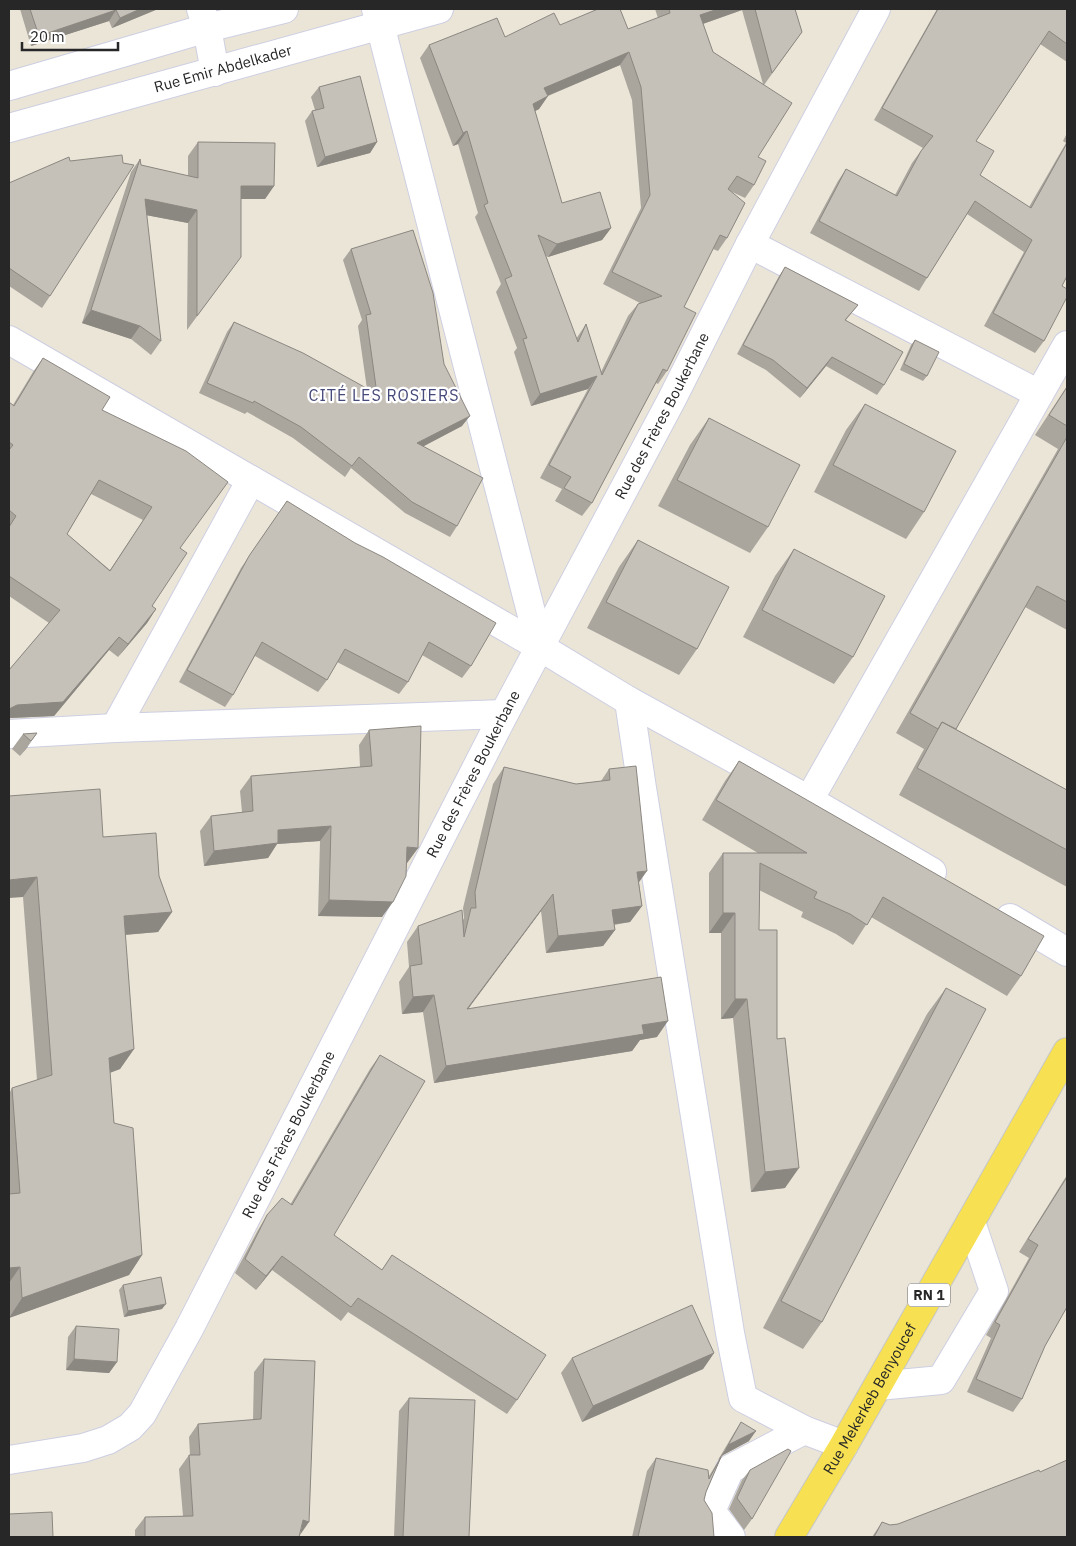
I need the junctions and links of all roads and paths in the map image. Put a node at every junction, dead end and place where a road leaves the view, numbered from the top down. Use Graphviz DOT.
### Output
graph roads {
  1 [pos="284,9"];
  2 [pos="439,9"];
  3 [pos="876,9"];
  4 [pos="378,17"];
  5 [pos="204,18"];
  6 [pos="214,72"];
  7 [pos="9,86"];
  8 [pos="9,128"];
  9 [pos="750,244"];
  10 [pos="10,342"];
  11 [pos="1067,345"];
  12 [pos="1039,394"];
  13 [pos="251,480"];
  14 [pos="540,647"];
  15 [pos="630,701"];
  16 [pos="504,714"];
  17 [pos="115,728"];
  18 [pos="9,734"];
  19 [pos="809,800"];
  20 [pos="952,884"];
  21 [pos="986,904"];
  22 [pos="1067,952"];
  23 [pos="1067,1052"];
  24 [pos="971,1222"];
  25 [pos="878,1386"];
  26 [pos="804,1430"];
  27 [pos="844,1445"];
  28 [pos="9,1460"];
  29 [pos="731,1537"];
  30 [pos="789,1537"];
  1 -- 5 [label="street"];
  2 -- 4 [label="street, Rue Emir Abdelkader"];
  3 -- 9 [label="street, Rue des Frères Boukerbane"];
  4 -- 6 [label="street, Rue Emir Abdelkader"];
  4 -- 14 [label="street"];
  5 -- 6 [label="street"];
  5 -- 7 [label="street"];
  6 -- 8 [label="street, Rue Emir Abdelkader"];
  9 -- 12 [label="street"];
  9 -- 14 [label="street, Rue des Frères Boukerbane"];
  10 -- 13 [label="street"];
  11 -- 12 [label="street"];
  12 -- 19 [label="street"];
  13 -- 14 [label="street"];
  13 -- 17 [label="street"];
  14 -- 15 [label="street"];
  14 -- 16 [label="street, Rue des Frères Boukerbane"];
  15 -- 19 [label="street"];
  15 -- 26 [label="street"];
  16 -- 17 [label="street"];
  16 -- 28 [label="street, Rue des Frères Boukerbane"];
  17 -- 18 [label="street"];
  19 -- 20 [label="street"];
  21 -- 22 [label="street"];
  23 -- 24 [label="main road, Rue Mekerkeb Benyoucef / RN 1"];
  24 -- 25 [label="main road, Rue Mekerkeb Benyoucef / RN 1"];
  24 -- 25 [label="street"];
  25 -- 27 [label="main road, Rue Mekerkeb Benyoucef / RN 1"];
  26 -- 27 [label="street"];
  26 -- 29 [label="street"];
  27 -- 30 [label="main road, Rue Mekerkeb Benyoucef / RN 1"];
}
